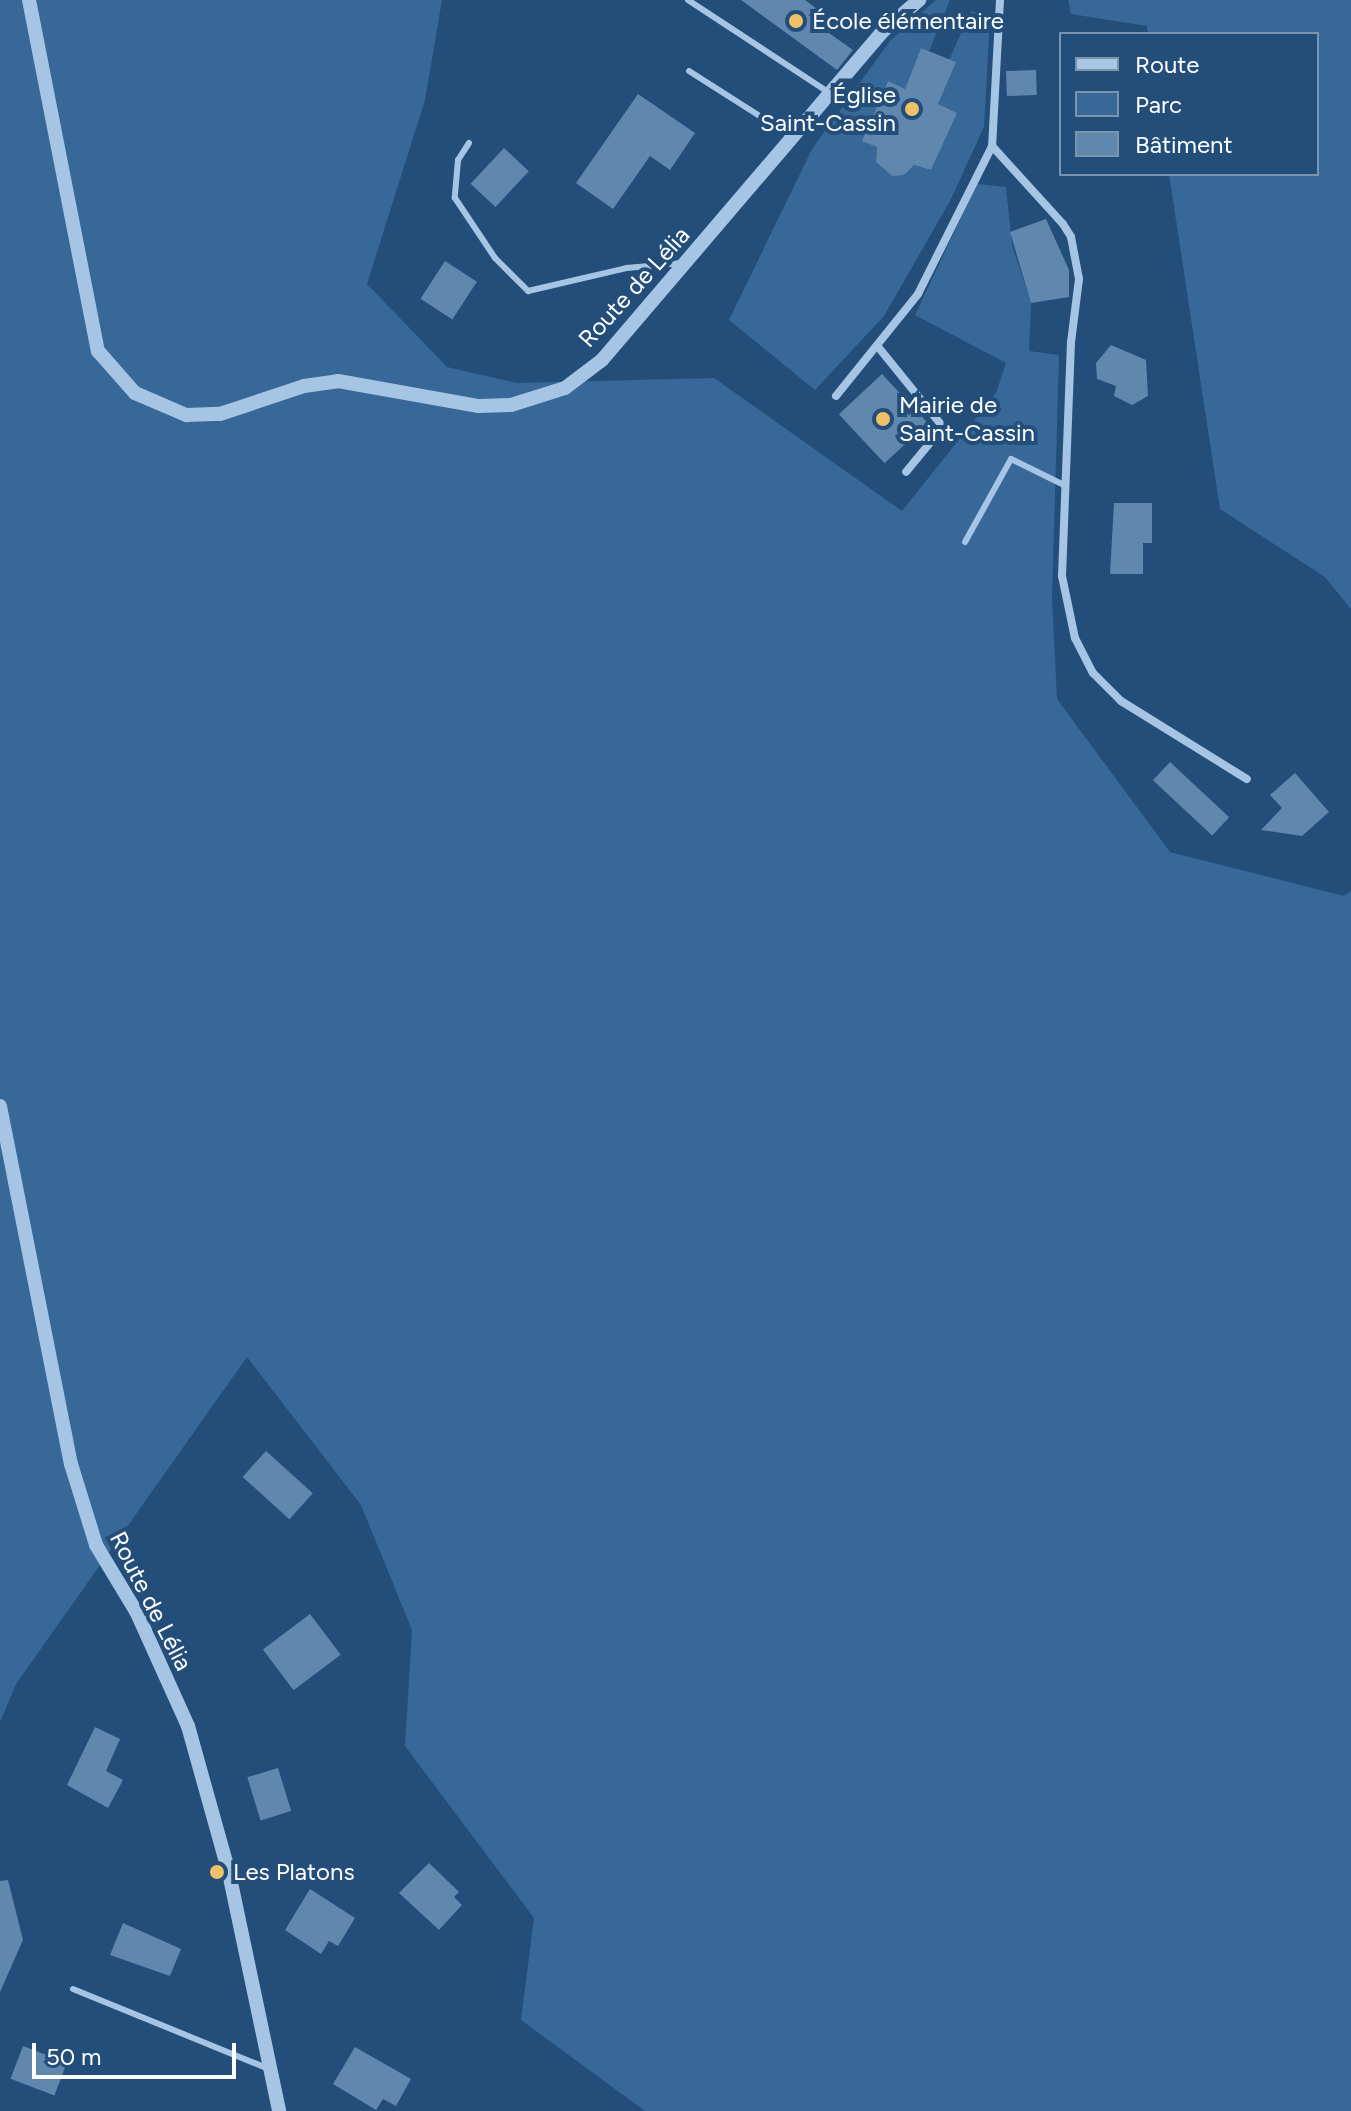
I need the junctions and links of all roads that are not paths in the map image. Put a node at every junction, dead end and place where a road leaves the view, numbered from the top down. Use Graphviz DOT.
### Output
graph roads {
  1 [pos="29,0"];
  2 [pos="688,0"];
  3 [pos="919,0"];
  4 [pos="1000,0"];
  5 [pos="689,71"];
  6 [pos="831,94"];
  7 [pos="794,139"];
  8 [pos="469,143"];
  9 [pos="992,146"];
  10 [pos="686,262"];
  11 [pos="879,348"];
  12 [pos="836,396"];
  13 [pos="906,472"];
  14 [pos="1064,485"];
  15 [pos="965,542"];
  16 [pos="1247,779"];
  17 [pos="0,1106"];
  18 [pos="73,1989"];
  19 [pos="269,2069"];
  20 [pos="279,2111"];
  1 -- 10 [label="street, Route de Lélia"];
  2 -- 6 [label="lane"];
  3 -- 6 [label="street, Route de Lélia"];
  4 -- 9 [label="street"];
  5 -- 7 [label="lane"];
  6 -- 7 [label="street, Route de Lélia"];
  7 -- 10 [label="street, Route de Lélia"];
  8 -- 10 [label="lane"];
  9 -- 11 [label="street"];
  9 -- 14 [label="street"];
  11 -- 12 [label="street"];
  11 -- 13 [label="street"];
  14 -- 15 [label="lane"];
  14 -- 16 [label="street"];
  17 -- 19 [label="street, Route de Lélia"];
  18 -- 19 [label="lane"];
  19 -- 20 [label="street, Route de Lélia"];
}
